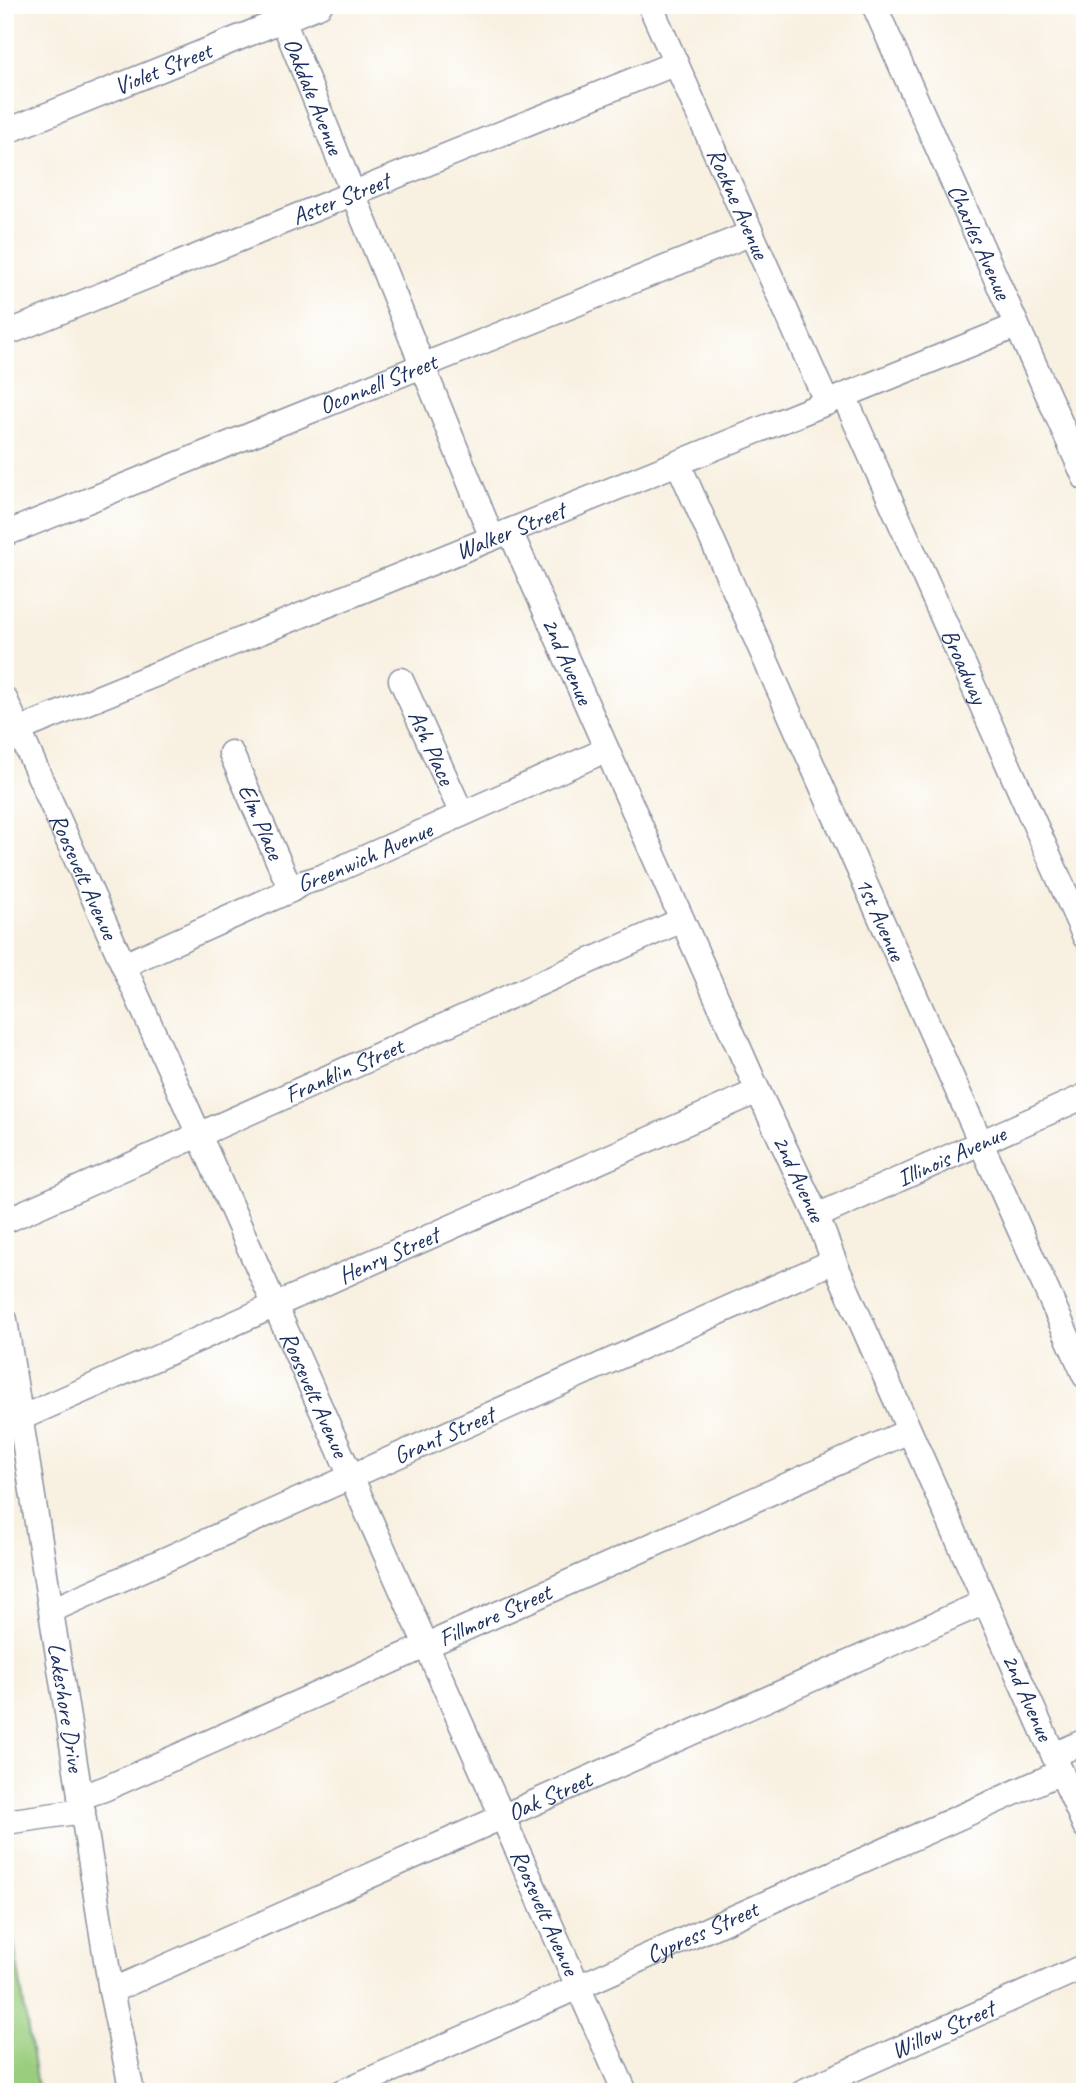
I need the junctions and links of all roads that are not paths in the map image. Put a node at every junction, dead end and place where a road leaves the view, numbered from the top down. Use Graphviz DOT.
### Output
graph roads {
  1 [pos="320,5"];
  2 [pos="650,5"];
  3 [pos="874,5"];
  4 [pos="280,13"];
  5 [pos="676,62"];
  6 [pos="5,132"];
  7 [pos="353,193"];
  8 [pos="752,233"];
  9 [pos="1016,326"];
  10 [pos="5,334"];
  11 [pos="422,366"];
  12 [pos="836,399"];
  13 [pos="1080,453"];
  14 [pos="678,463"];
  15 [pos="1085,478"];
  16 [pos="5,534"];
  17 [pos="501,534"];
  18 [pos="401,680"];
  19 [pos="5,699"];
  20 [pos="12,732"];
  21 [pos="606,750"];
  22 [pos="231,753"];
  23 [pos="462,814"];
  24 [pos="291,890"];
  25 [pos="682,920"];
  26 [pos="1085,937"];
  27 [pos="124,965"];
  28 [pos="758,1091"];
  29 [pos="1085,1096"];
  30 [pos="199,1135"];
  31 [pos="981,1142"];
  32 [pos="817,1216"];
  33 [pos="5,1222"];
  34 [pos="834,1261"];
  35 [pos="275,1305"];
  36 [pos="5,1320"];
  37 [pos="1085,1376"];
  38 [pos="21,1418"];
  39 [pos="909,1431"];
  40 [pos="351,1476"];
  41 [pos="985,1602"];
  42 [pos="52,1610"];
  43 [pos="426,1646"];
  44 [pos="1085,1741"];
  45 [pos="1057,1763"];
  46 [pos="81,1804"];
  47 [pos="502,1816"];
  48 [pos="6,1822"];
  49 [pos="1085,1826"];
  50 [pos="1085,1966"];
  51 [pos="578,1987"];
  52 [pos="111,1991"];
  53 [pos="132,2092"];
  54 [pos="342,2092"];
  55 [pos="625,2092"];
  56 [pos="802,2092"];
  1 -- 4 [label="street, Violet Street"];
  2 -- 5 [label="street, Rockne Avenue"];
  3 -- 9 [label="street, Charles Avenue"];
  4 -- 6 [label="street, Violet Street"];
  4 -- 7 [label="street, Oakdale Avenue"];
  5 -- 7 [label="street, Aster Street"];
  5 -- 8 [label="street, Rockne Avenue"];
  7 -- 10 [label="street, Aster Street"];
  7 -- 11 [label="street, Oakdale Avenue"];
  8 -- 11 [label="street, Oconnell Street"];
  8 -- 12 [label="street, Rockne Avenue"];
  9 -- 12 [label="street, Walker Street"];
  9 -- 13 [label="street, Charles Avenue"];
  11 -- 16 [label="street, Oconnell Street"];
  11 -- 17 [label="street, Oakdale Avenue"];
  12 -- 14 [label="street, Walker Street"];
  12 -- 26 [label="street, Broadway"];
  13 -- 15 [label="street, Charles Avenue"];
  14 -- 17 [label="street, Walker Street"];
  14 -- 31 [label="street, 1st Avenue"];
  17 -- 20 [label="street, Walker Street"];
  17 -- 21 [label="street, 2nd Avenue"];
  18 -- 23 [label="street, Ash Place"];
  19 -- 20 [label="street, Roosevelt Avenue"];
  20 -- 27 [label="street, Roosevelt Avenue"];
  21 -- 23 [label="street, Greenwich Avenue"];
  21 -- 25 [label="street, 2nd Avenue"];
  22 -- 24 [label="street, Elm Place"];
  23 -- 24 [label="street, Greenwich Avenue"];
  24 -- 27 [label="street, Greenwich Avenue"];
  25 -- 28 [label="street, 2nd Avenue"];
  25 -- 30 [label="street, Franklin Street"];
  27 -- 30 [label="street, Roosevelt Avenue"];
  28 -- 32 [label="street, 2nd Avenue"];
  28 -- 35 [label="street, Henry Street"];
  29 -- 31 [label="street, Illinois Avenue"];
  30 -- 33 [label="street, Franklin Street"];
  30 -- 35 [label="street, Roosevelt Avenue"];
  31 -- 32 [label="street, Illinois Avenue"];
  31 -- 37 [label="street, 1st Avenue"];
  32 -- 34 [label="street, 2nd Avenue"];
  34 -- 39 [label="street, 2nd Avenue"];
  34 -- 40 [label="street, Grant Street"];
  35 -- 38 [label="street, Henry Street"];
  35 -- 40 [label="street, Roosevelt Avenue"];
  36 -- 38 [label="street, Lakeshore Drive"];
  38 -- 42 [label="street, Lakeshore Drive"];
  39 -- 41 [label="street, 2nd Avenue"];
  39 -- 43 [label="street, Fillmore Street"];
  40 -- 42 [label="street, Grant Street"];
  40 -- 43 [label="street, Roosevelt Avenue"];
  41 -- 45 [label="street, 2nd Avenue"];
  41 -- 47 [label="street, Oak Street"];
  42 -- 46 [label="street, Lakeshore Drive"];
  43 -- 46 [label="street, Fillmore Street"];
  43 -- 47 [label="street, Roosevelt Avenue"];
  44 -- 45 [label="street, Cypress Street"];
  45 -- 49 [label="street, 2nd Avenue"];
  45 -- 51 [label="street, Cypress Street"];
  46 -- 48 [label="street, Fillmore Street"];
  46 -- 52 [label="street, Lakeshore Drive"];
  47 -- 51 [label="street, Roosevelt Avenue"];
  47 -- 52 [label="street, Oak Street"];
  50 -- 56 [label="street, Willow Street"];
  51 -- 54 [label="street, Cypress Street"];
  51 -- 55 [label="street, Roosevelt Avenue"];
  52 -- 53 [label="street, Lakeshore Drive"];
}
